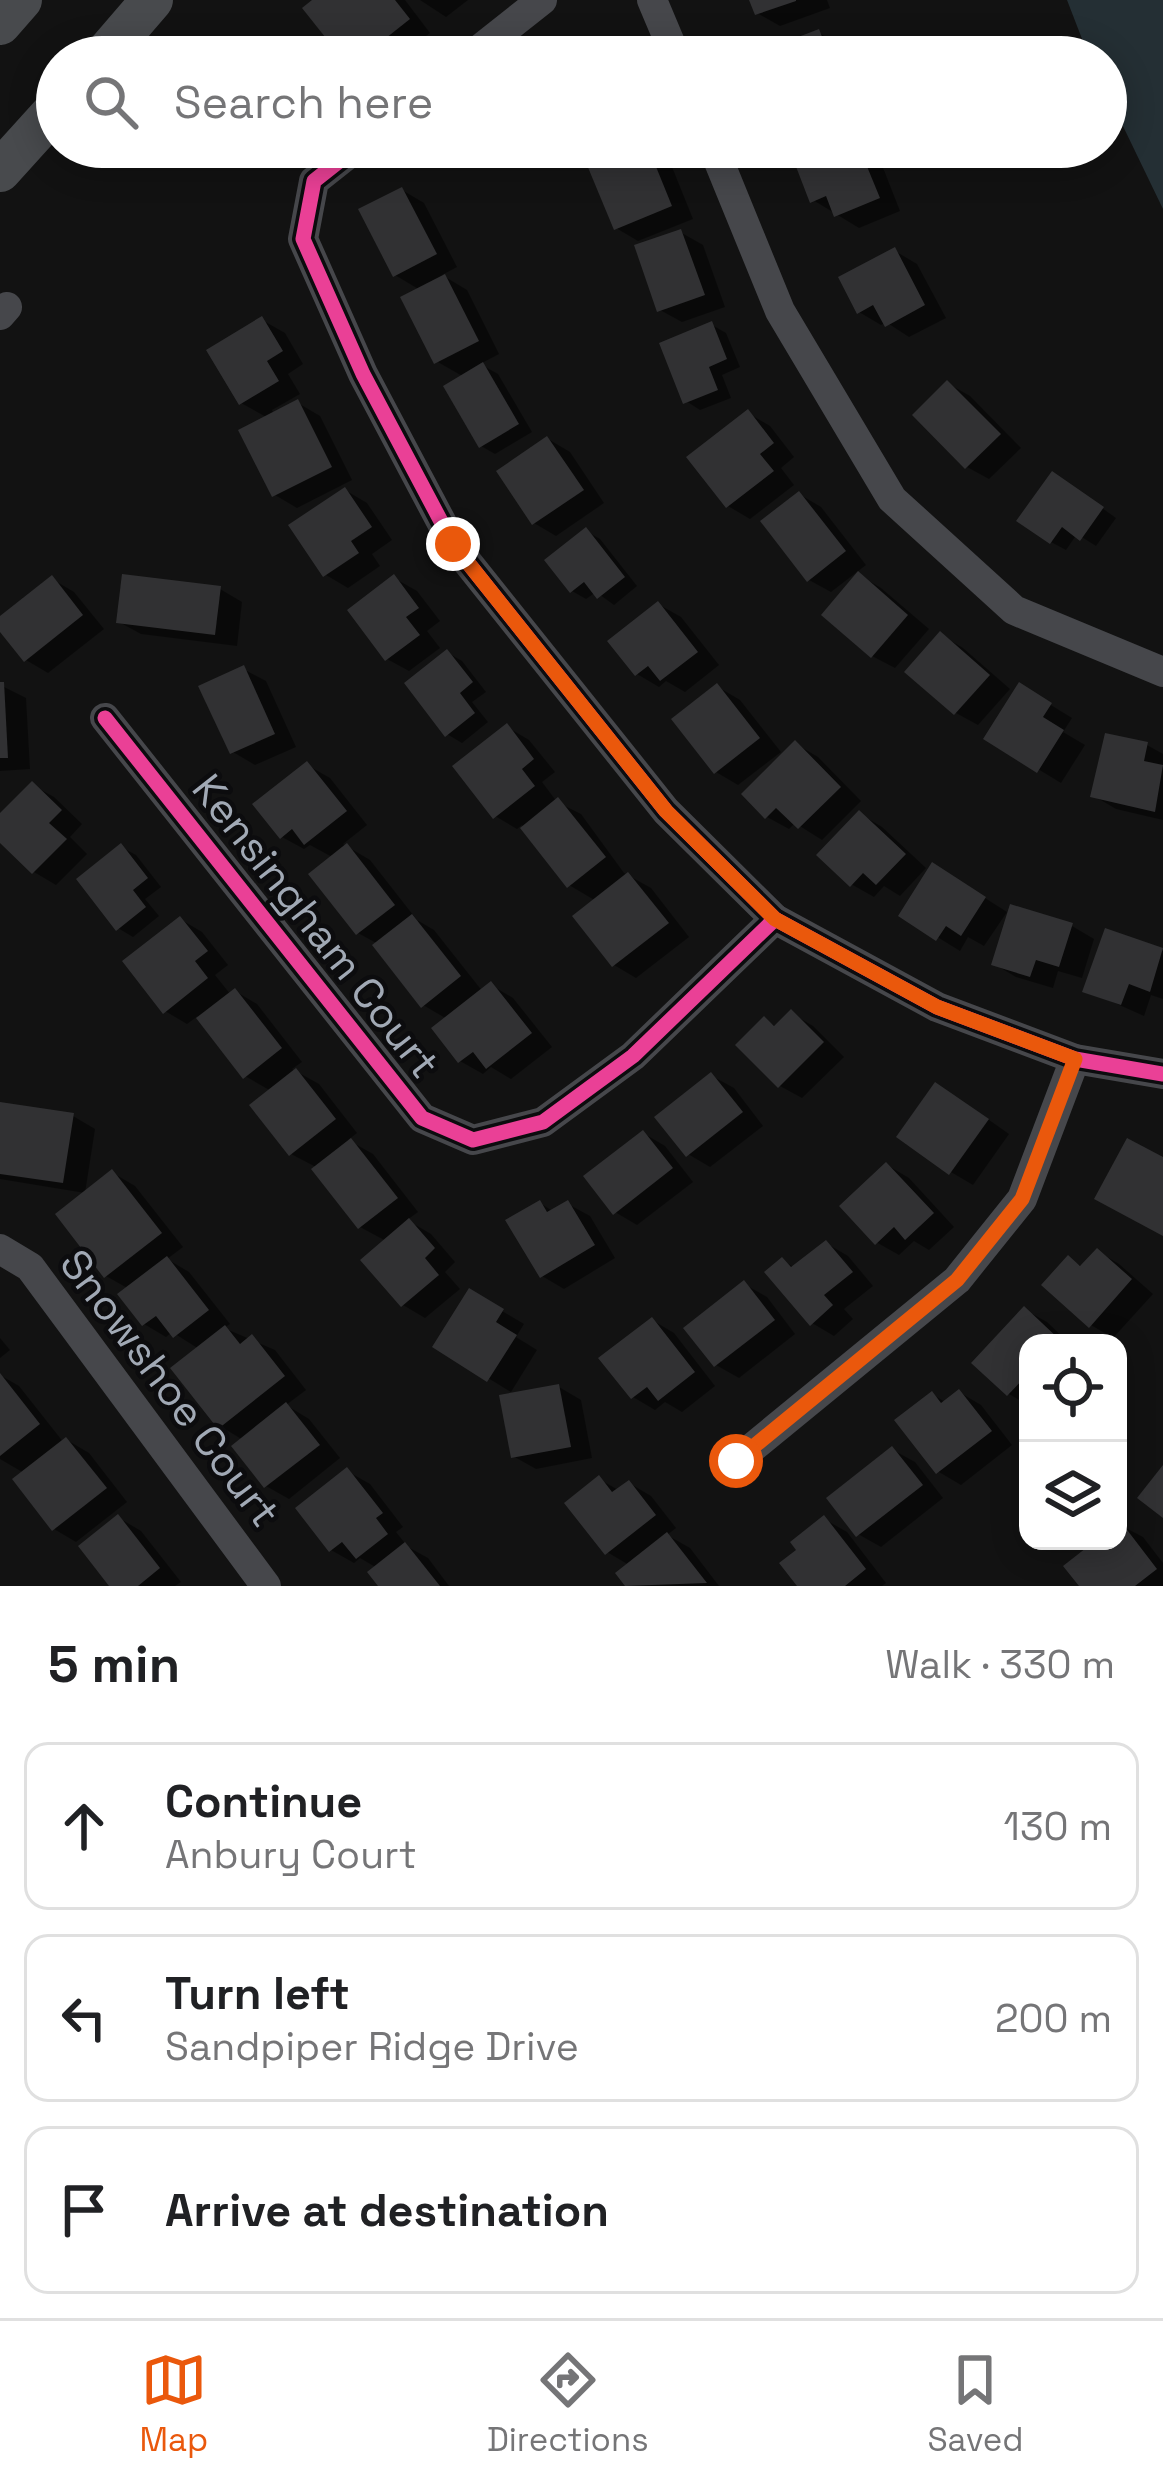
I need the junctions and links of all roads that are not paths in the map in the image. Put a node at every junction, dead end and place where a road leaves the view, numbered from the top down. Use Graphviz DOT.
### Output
graph roads {
  1 [pos="22,0"];
  2 [pos="152,0"];
  3 [pos="542,0"];
  4 [pos="652,0"];
  5 [pos="0,24"];
  6 [pos="121,36"];
  7 [pos="497,36"];
  8 [pos="667,36"];
  9 [pos="36,131"];
  10 [pos="331,168"];
  11 [pos="722,168"];
  12 [pos="0,171"];
  13 [pos="1163,672"];
  14 [pos="105,718"];
  15 [pos="775,919"];
  16 [pos="1075,1059"];
  17 [pos="1163,1074"];
  18 [pos="0,1249"];
  19 [pos="736,1461"];
  20 [pos="266,1586"];
  1 -- 5 [label="highway"];
  2 -- 6 [label="highway"];
  3 -- 7 [label="street"];
  4 -- 8 [label="street"];
  9 -- 12 [label="highway"];
  10 -- 15 [label="street"];
  11 -- 13 [label="street"];
  14 -- 15 [label="street, Kensingham Court"];
  15 -- 16 [label="street"];
  16 -- 17 [label="street"];
  16 -- 19 [label="street"];
  18 -- 20 [label="street, Snowshoe Court"];
}
